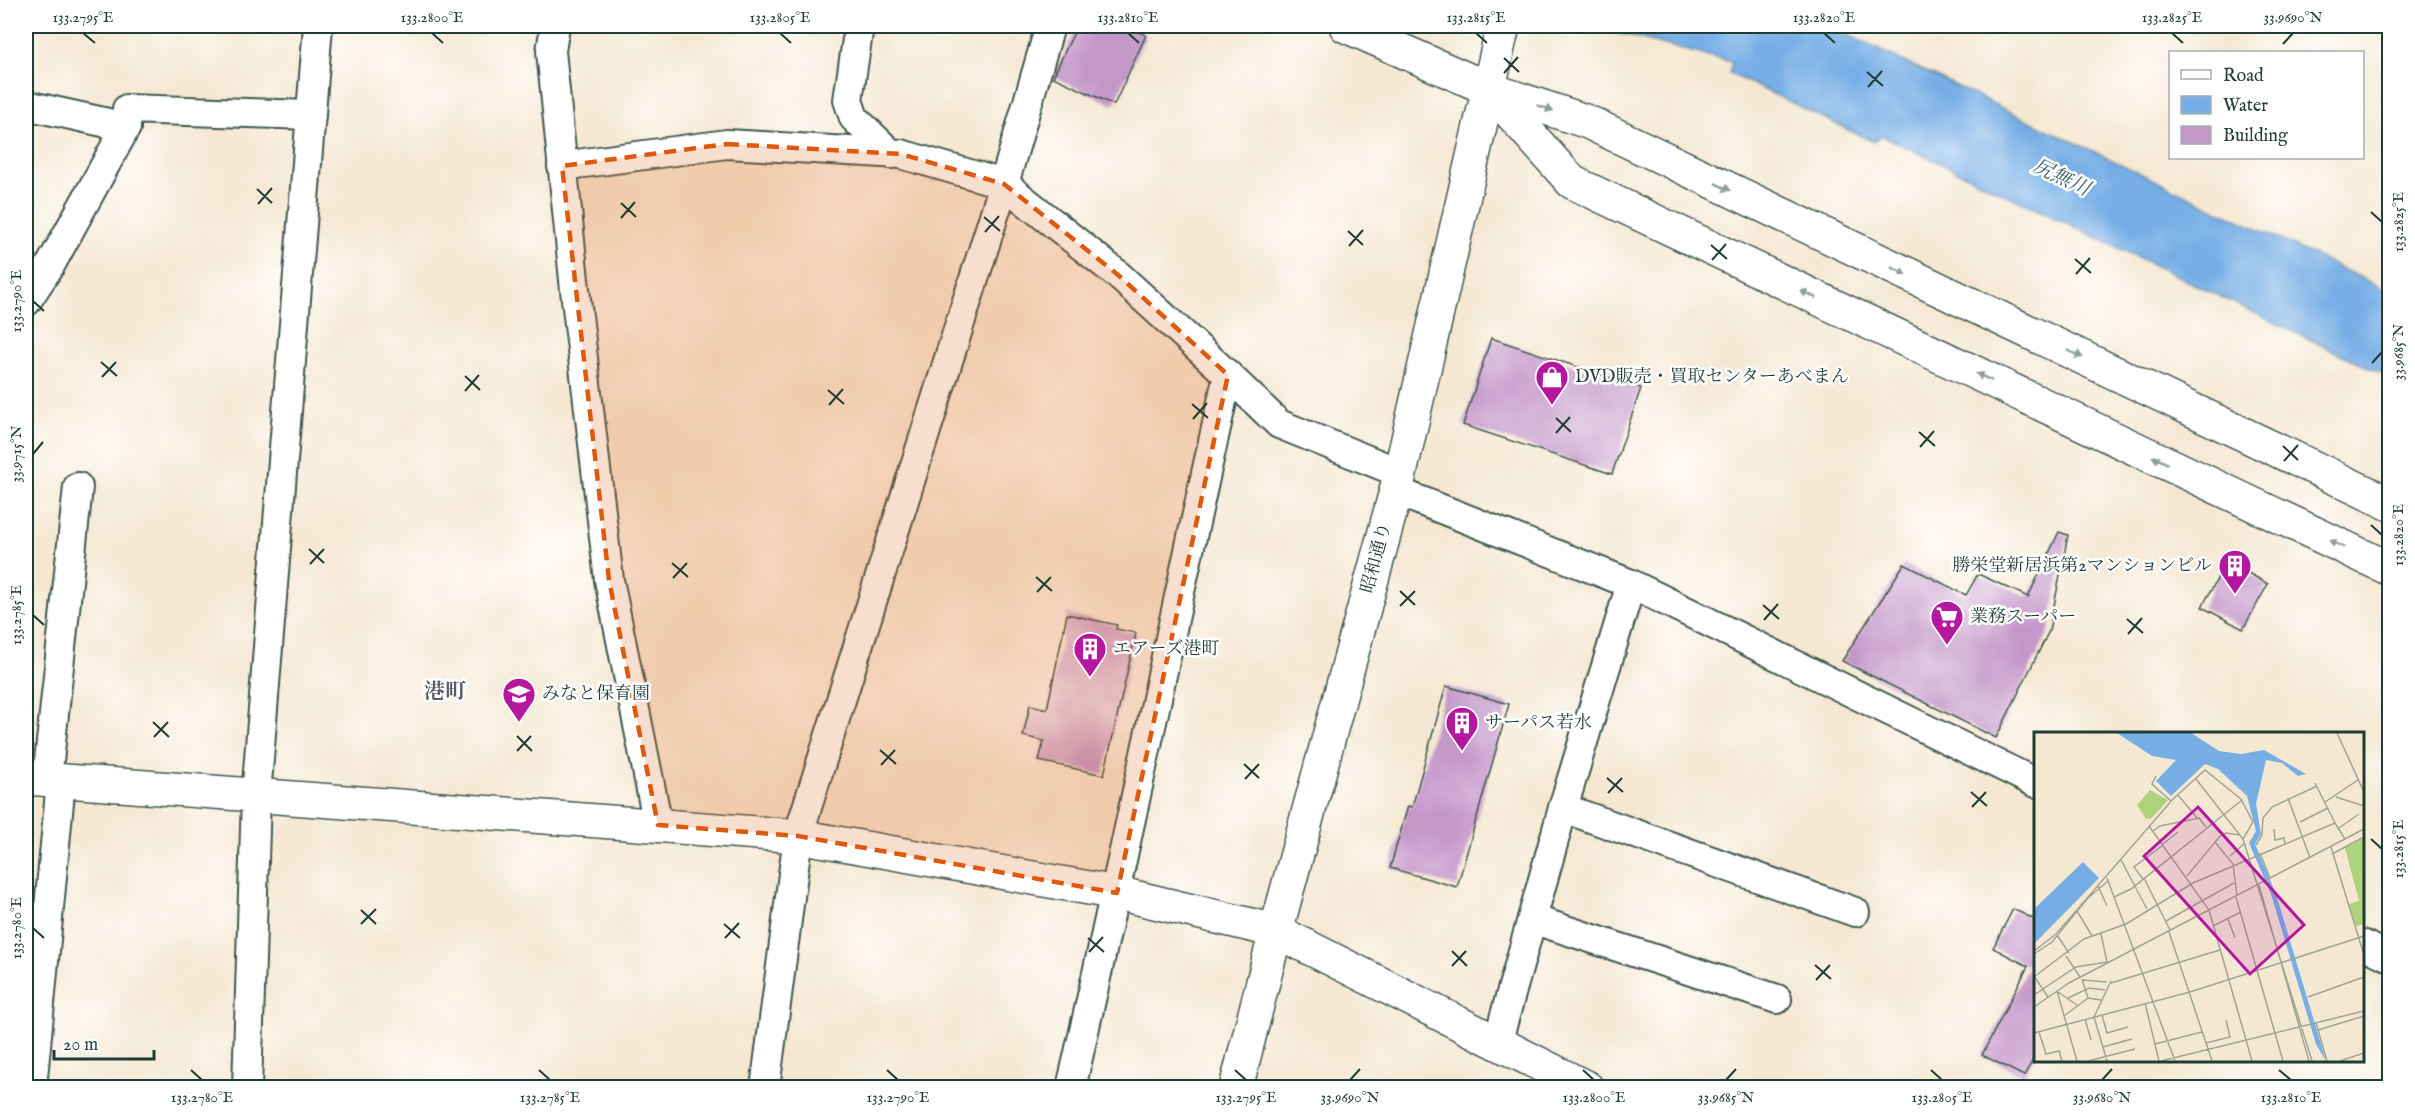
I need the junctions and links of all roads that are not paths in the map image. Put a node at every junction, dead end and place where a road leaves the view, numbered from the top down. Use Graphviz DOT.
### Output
graph roads {
  1 [pos="318,26"];
  2 [pos="555,26"];
  3 [pos="859,26"];
  4 [pos="1050,26"];
  5 [pos="1346,26"];
  6 [pos="1503,26"];
  7 [pos="1489,89"];
  8 [pos="26,105"];
  9 [pos="311,115"];
  10 [pos="126,127"];
  11 [pos="891,154"];
  12 [pos="562,166"];
  13 [pos="1004,184"];
  14 [pos="26,302"];
  15 [pos="1228,375"];
  16 [pos="1398,482"];
  17 [pos="78,487"];
  18 [pos="2390,504"];
  19 [pos="2390,568"];
  20 [pos="1631,584"];
  21 [pos="45,780"];
  22 [pos="2034,782"];
  23 [pos="256,795"];
  24 [pos="1563,808"];
  25 [pos="658,825"];
  26 [pos="798,836"];
  27 [pos="1117,893"];
  28 [pos="1855,912"];
  29 [pos="1532,919"];
  30 [pos="1276,931"];
  31 [pos="2364,945"];
  32 [pos="2390,957"];
  33 [pos="1777,999"];
  34 [pos="1497,1044"];
  35 [pos="32,1088"];
  36 [pos="247,1088"];
  37 [pos="765,1088"];
  38 [pos="1071,1088"];
  39 [pos="1236,1088"];
  40 [pos="1587,1088"];
  1 -- 9 [label="street"];
  2 -- 12 [label="street"];
  3 -- 11 [label="street"];
  4 -- 13 [label="street"];
  5 -- 7 [label="street"];
  6 -- 7 [label="street, 昭和通り"];
  7 -- 16 [label="street, 昭和通り"];
  7 -- 18 [label="street, one-way"];
  19 -- 7 [label="street, one-way"];
  8 -- 10 [label="street"];
  9 -- 10 [label="street"];
  9 -- 23 [label="street"];
  10 -- 14 [label="street"];
  11 -- 12 [label="street"];
  11 -- 13 [label="street"];
  12 -- 25 [label="street"];
  13 -- 15 [label="street"];
  13 -- 26 [label="street"];
  15 -- 16 [label="street"];
  15 -- 27 [label="street"];
  16 -- 20 [label="street"];
  16 -- 30 [label="street, 昭和通り"];
  17 -- 21 [label="street"];
  20 -- 22 [label="street"];
  20 -- 24 [label="street"];
  21 -- 23 [label="street"];
  21 -- 35 [label="street"];
  23 -- 25 [label="street"];
  23 -- 36 [label="street"];
  24 -- 28 [label="street"];
  24 -- 29 [label="street"];
  25 -- 26 [label="street"];
  26 -- 27 [label="street"];
  26 -- 37 [label="street"];
  27 -- 30 [label="street"];
  27 -- 38 [label="street"];
  29 -- 33 [label="street"];
  29 -- 34 [label="street"];
  30 -- 34 [label="street"];
  30 -- 39 [label="street, 昭和通り"];
  31 -- 32 [label="street"];
  34 -- 40 [label="street"];
}
